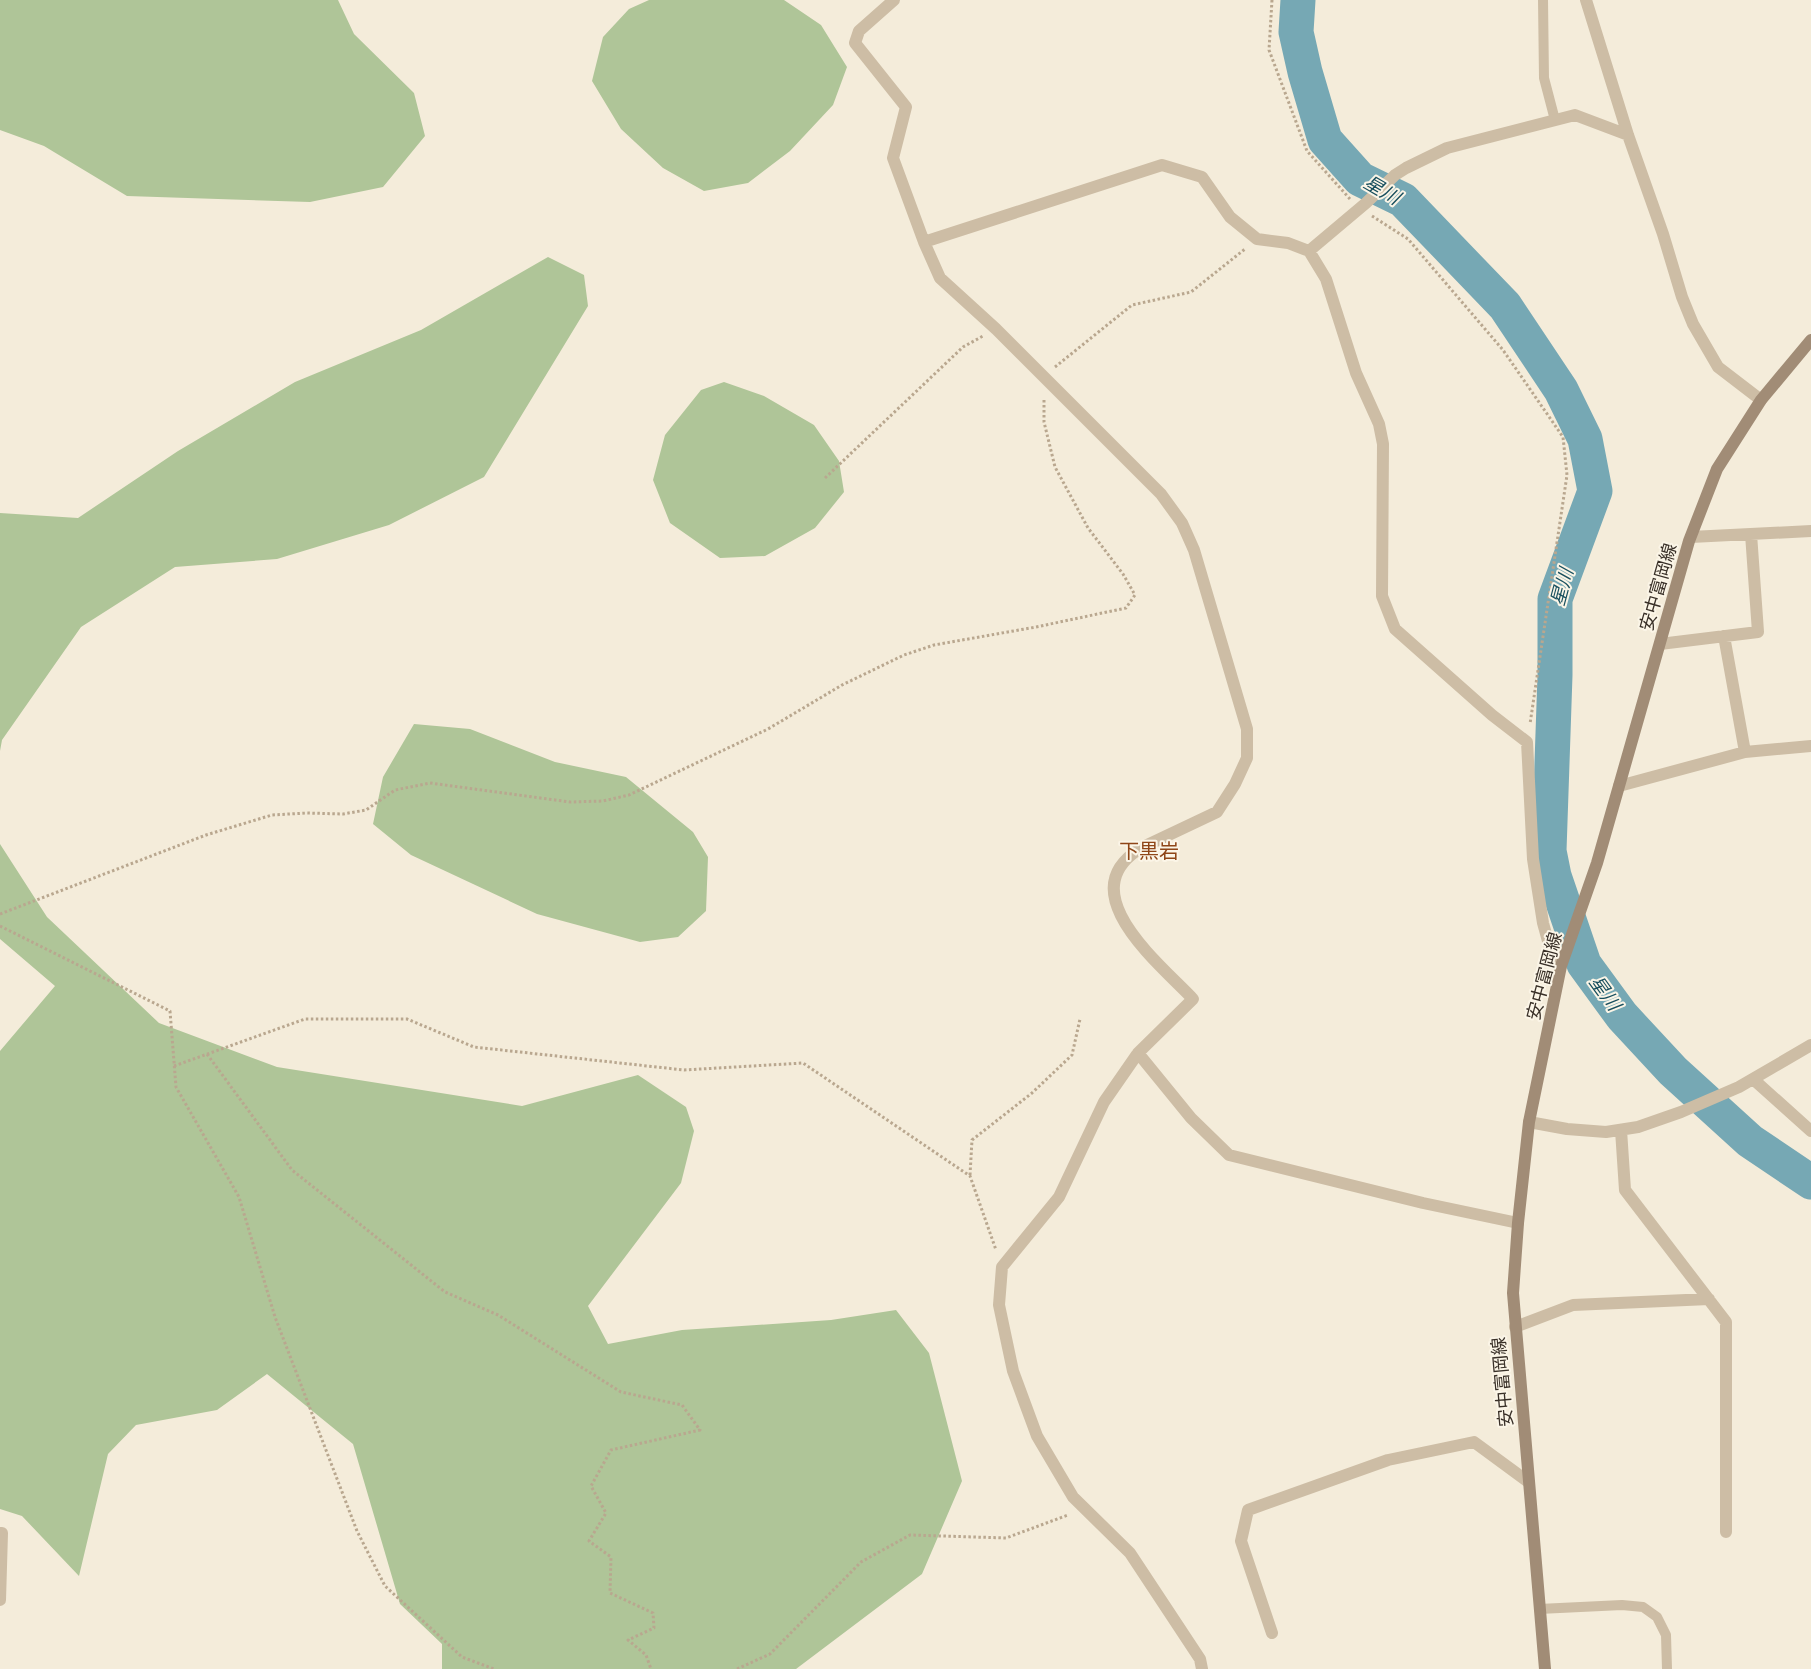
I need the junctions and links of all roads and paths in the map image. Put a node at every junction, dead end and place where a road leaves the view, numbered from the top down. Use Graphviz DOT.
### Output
graph roads {
  1 [pos="894,0"];
  2 [pos="1272,0"];
  3 [pos="1543,0"];
  4 [pos="1586,0"];
  5 [pos="1555,120"];
  6 [pos="1628,135"];
  7 [pos="1363,206"];
  8 [pos="1257,239"];
  9 [pos="924,242"];
  10 [pos="1309,251"];
  11 [pos="996,329"];
  12 [pos="1809,345"];
  13 [pos="1044,376"];
  14 [pos="1761,400"];
  15 [pos="825,478"];
  16 [pos="1811,531"];
  17 [pos="1751,534"];
  18 [pos="1691,536"];
  19 [pos="1724,636"];
  20 [pos="1660,644"];
  21 [pos="1527,742"];
  22 [pos="1811,746"];
  23 [pos="1745,752"];
  24 [pos="1619,786"];
  25 [pos="0,914"];
  26 [pos="0,926"];
  27 [pos="1562,962"];
  28 [pos="1080,1019"];
  29 [pos="1811,1045"];
  30 [pos="1138,1053"];
  31 [pos="207,1054"];
  32 [pos="174,1066"];
  33 [pos="1753,1079"];
  34 [pos="1529,1122"];
  35 [pos="1621,1130"];
  36 [pos="1811,1131"];
  37 [pos="970,1176"];
  38 [pos="1518,1222"];
  39 [pos="1002,1268"];
  40 [pos="1709,1299"];
  41 [pos="1515,1327"];
  42 [pos="1528,1481"];
  43 [pos="1086,1509"];
  44 [pos="0,1532"];
  45 [pos="1726,1532"];
  46 [pos="0,1600"];
  47 [pos="1539,1609"];
  48 [pos="1272,1633"];
  49 [pos="494,1669"];
  50 [pos="651,1669"];
  51 [pos="737,1669"];
  52 [pos="1202,1669"];
  53 [pos="1545,1669"];
  54 [pos="1667,1669"];
  1 -- 9 [label="street"];
  2 -- 7 [label="path"];
  3 -- 5 [label="lane"];
  4 -- 6 [label="street"];
  5 -- 6 [label="street"];
  5 -- 7 [label="street"];
  6 -- 14 [label="street"];
  7 -- 10 [label="street"];
  7 -- 21 [label="path"];
  8 -- 9 [label="street"];
  8 -- 10 [label="street"];
  8 -- 13 [label="path"];
  9 -- 11 [label="street"];
  10 -- 21 [label="street"];
  11 -- 13 [label="street"];
  11 -- 15 [label="path"];
  12 -- 14 [label="main road, 安中富岡線"];
  13 -- 25 [label="path"];
  13 -- 30 [label="street"];
  14 -- 18 [label="main road, 安中富岡線"];
  16 -- 17 [label="street"];
  17 -- 18 [label="street"];
  17 -- 19 [label="street"];
  18 -- 20 [label="main road, 安中富岡線"];
  19 -- 20 [label="street"];
  19 -- 23 [label="street"];
  20 -- 24 [label="main road, 安中富岡線"];
  21 -- 27 [label="street"];
  22 -- 23 [label="street"];
  23 -- 24 [label="street"];
  24 -- 27 [label="main road, 安中富岡線"];
  26 -- 32 [label="path"];
  27 -- 34 [label="main road, 安中富岡線"];
  28 -- 37 [label="path"];
  29 -- 33 [label="street"];
  30 -- 38 [label="street"];
  30 -- 39 [label="street"];
  31 -- 32 [label="path"];
  31 -- 37 [label="path"];
  31 -- 50 [label="path"];
  32 -- 49 [label="path"];
  33 -- 35 [label="street"];
  33 -- 36 [label="street"];
  34 -- 35 [label="street"];
  34 -- 38 [label="main road, 安中富岡線"];
  35 -- 40 [label="street"];
  37 -- 39 [label="path"];
  38 -- 41 [label="main road, 安中富岡線"];
  39 -- 43 [label="street"];
  40 -- 41 [label="street"];
  40 -- 45 [label="street"];
  41 -- 42 [label="main road, 安中富岡線"];
  42 -- 47 [label="main road, 安中富岡線"];
  42 -- 48 [label="street"];
  43 -- 51 [label="path"];
  43 -- 52 [label="street"];
  44 -- 46 [label="street"];
  47 -- 53 [label="main road, 安中富岡線"];
  47 -- 54 [label="lane"];
}
